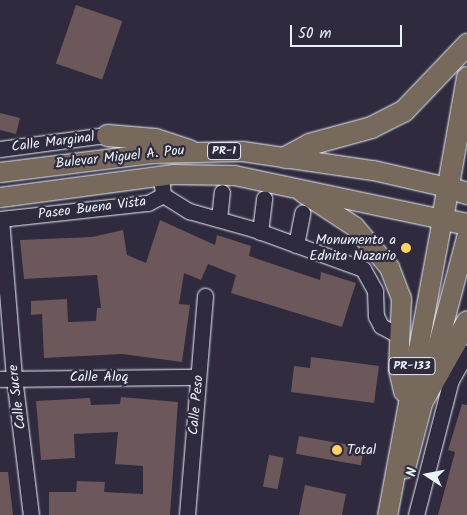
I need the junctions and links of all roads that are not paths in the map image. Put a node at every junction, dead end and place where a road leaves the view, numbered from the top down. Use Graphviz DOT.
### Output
graph roads {
  1 [pos="467,44"];
  2 [pos="467,76"];
  3 [pos="107,135"];
  4 [pos="0,149"];
  5 [pos="189,150"];
  6 [pos="285,157"];
  7 [pos="0,172"];
  8 [pos="162,175"];
  9 [pos="293,186"];
  10 [pos="447,187"];
  11 [pos="222,192"];
  12 [pos="467,193"];
  13 [pos="163,195"];
  14 [pos="0,197"];
  15 [pos="264,198"];
  16 [pos="302,214"];
  17 [pos="1,219"];
  18 [pos="442,219"];
  19 [pos="219,220"];
  20 [pos="467,224"];
  21 [pos="260,232"];
  22 [pos="467,234"];
  23 [pos="296,245"];
  24 [pos="205,296"];
  25 [pos="467,321"];
  26 [pos="398,335"];
  27 [pos="467,352"];
  28 [pos="198,377"];
  29 [pos="7,378"];
  30 [pos="413,403"];
  31 [pos="31,515"];
  32 [pos="187,515"];
  33 [pos="387,515"];
  34 [pos="392,515"];
  35 [pos="416,515"];
  1 -- 6 [label="highway"];
  2 -- 10 [label="highway"];
  3 -- 4 [label="street, Calle Marginal"];
  3 -- 5 [label="highway"];
  5 -- 6 [label="main road, Bulevar Miguel A. Pou / PR-1"];
  5 -- 7 [label="main road, Bulevar Miguel A. Pou / PR-1"];
  6 -- 10 [label="main road, Bulevar Miguel A. Pou / PR-1"];
  8 -- 9 [label="main road, Bulevar Miguel A. Pou / PR-1"];
  8 -- 13 [label="street, Paseo Buena Vista"];
  8 -- 14 [label="main road, Bulevar Miguel A. Pou / PR-1"];
  9 -- 18 [label="main road, Bulevar Miguel A. Pou / PR-1"];
  9 -- 26 [label="main road"];
  10 -- 12 [label="highway, PR-1"];
  10 -- 18 [label="highway"];
  11 -- 19 [label="street"];
  13 -- 17 [label="street, Paseo Buena Vista"];
  13 -- 19 [label="street"];
  15 -- 21 [label="street"];
  16 -- 23 [label="street"];
  17 -- 29 [label="street, Calle Sucre"];
  18 -- 20 [label="highway, PR-1"];
  18 -- 30 [label="main road, PR-133"];
  19 -- 21 [label="street"];
  21 -- 23 [label="street"];
  22 -- 30 [label="main road, PR-133"];
  23 -- 26 [label="street"];
  24 -- 28 [label="street, Calle Peso"];
  25 -- 30 [label="highway"];
  26 -- 30 [label="main road"];
  27 -- 35 [label="street"];
  28 -- 29 [label="street, Calle Aloq"];
  28 -- 32 [label="street, Calle Peso"];
  29 -- 31 [label="street, Calle Sucre"];
  30 -- 33 [label="main road, PR-133"];
  30 -- 34 [label="main road, PR-133"];
}
